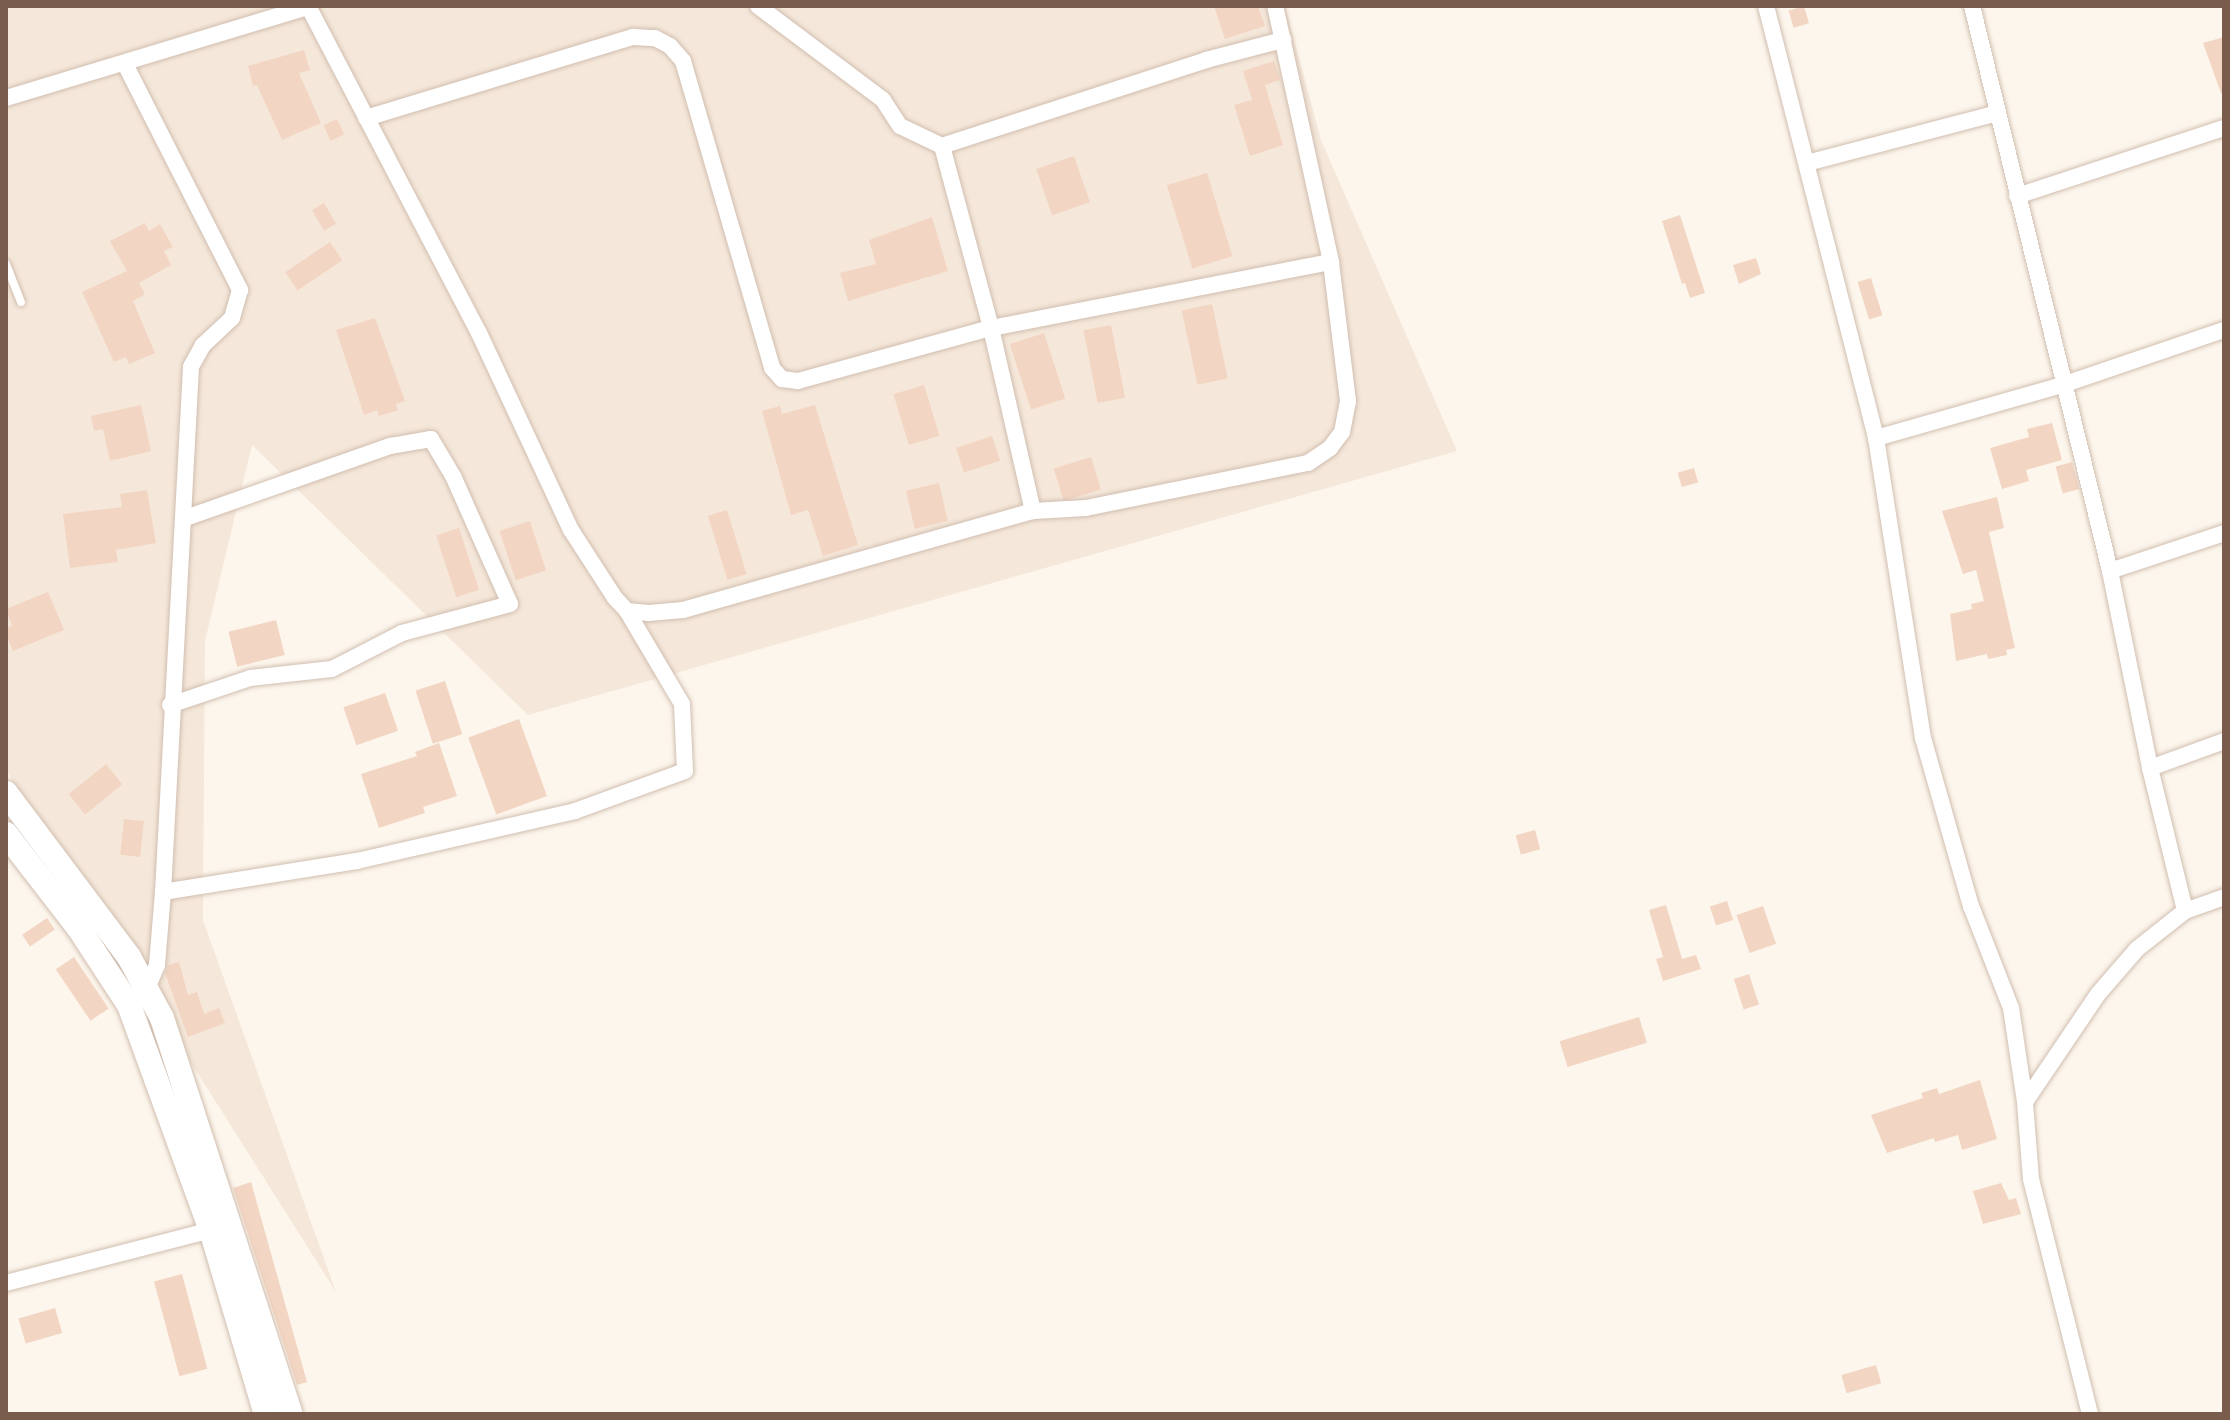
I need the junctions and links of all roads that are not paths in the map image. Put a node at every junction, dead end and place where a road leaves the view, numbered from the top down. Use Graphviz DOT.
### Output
graph roads {
  1 [pos="309,6"];
  2 [pos="758,6"];
  3 [pos="1275,6"];
  4 [pos="1766,6"];
  5 [pos="1972,6"];
  6 [pos="1283,40"];
  7 [pos="125,64"];
  8 [pos="6,98"];
  9 [pos="1997,113"];
  10 [pos="366,118"];
  11 [pos="2224,128"];
  12 [pos="942,146"];
  13 [pos="1807,163"];
  14 [pos="2017,196"];
  15 [pos="1331,262"];
  16 [pos="6,264"];
  17 [pos="21,302"];
  18 [pos="991,328"];
  19 [pos="2224,330"];
  20 [pos="2065,384"];
  21 [pos="1876,438"];
  22 [pos="1033,511"];
  23 [pos="185,518"];
  24 [pos="2224,533"];
  25 [pos="2110,571"];
  26 [pos="627,611"];
  27 [pos="170,705"];
  28 [pos="2224,741"];
  29 [pos="2150,768"];
  30 [pos="6,793"];
  31 [pos="6,834"];
  32 [pos="163,892"];
  33 [pos="2224,897"];
  34 [pos="2185,911"];
  35 [pos="147,988"];
  36 [pos="2025,1102"];
  37 [pos="211,1230"];
  38 [pos="6,1283"];
  39 [pos="266,1414"];
  40 [pos="291,1414"];
  41 [pos="2090,1414"];
  1 -- 7 [label="street"];
  1 -- 10 [label="street"];
  2 -- 12 [label="street"];
  3 -- 6 [label="street"];
  4 -- 13 [label="street"];
  5 -- 9 [label="street"];
  6 -- 12 [label="street"];
  6 -- 15 [label="street"];
  7 -- 8 [label="street"];
  7 -- 23 [label="street"];
  9 -- 13 [label="street"];
  9 -- 14 [label="street"];
  10 -- 18 [label="street"];
  10 -- 26 [label="street"];
  11 -- 14 [label="street"];
  12 -- 18 [label="street"];
  13 -- 21 [label="street"];
  14 -- 20 [label="street"];
  15 -- 18 [label="street"];
  15 -- 22 [label="street"];
  16 -- 17 [label="lane"];
  18 -- 22 [label="street"];
  19 -- 20 [label="street"];
  20 -- 21 [label="street"];
  20 -- 25 [label="street"];
  21 -- 36 [label="street"];
  22 -- 26 [label="street"];
  23 -- 27 [label="street"];
  23 -- 27 [label="street"];
  24 -- 25 [label="street"];
  25 -- 29 [label="street"];
  26 -- 32 [label="street"];
  27 -- 32 [label="street"];
  28 -- 29 [label="street"];
  29 -- 34 [label="street"];
  30 -- 35 [label="street"];
  31 -- 37 [label="street"];
  32 -- 35 [label="street"];
  33 -- 34 [label="street"];
  34 -- 36 [label="street"];
  35 -- 40 [label="street"];
  36 -- 41 [label="street"];
  37 -- 38 [label="street"];
  37 -- 39 [label="street"];
}
